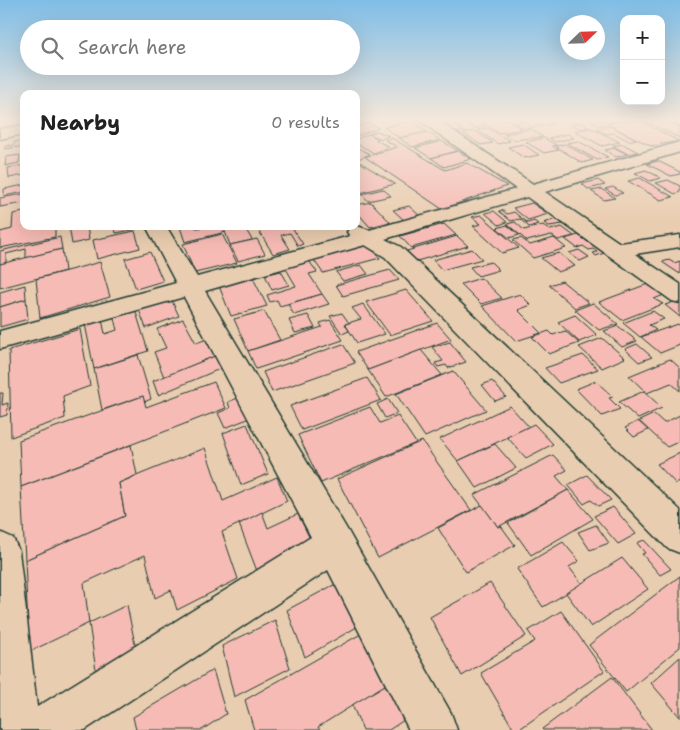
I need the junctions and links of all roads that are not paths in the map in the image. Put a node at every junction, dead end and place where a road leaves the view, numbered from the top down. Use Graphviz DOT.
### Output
graph roads {
  1 [pos="476,154"];
  2 [pos="652,154"];
  3 [pos="529,190"];
  4 [pos="158,230"];
  5 [pos="359,232"];
  6 [pos="680,242"];
  7 [pos="615,250"];
  8 [pos="190,287"];
  9 [pos="680,295"];
  10 [pos="0,340"];
  11 [pos="680,535"];
  12 [pos="335,544"];
  13 [pos="0,551"];
  14 [pos="16,730"];
  15 [pos="44,730"];
  16 [pos="434,730"];
  1 -- 3 [label="street"];
  2 -- 3 [label="street"];
  3 -- 5 [label="street"];
  3 -- 7 [label="street"];
  4 -- 8 [label="street"];
  5 -- 8 [label="street"];
  5 -- 11 [label="street"];
  6 -- 7 [label="street"];
  7 -- 9 [label="street"];
  8 -- 10 [label="street"];
  8 -- 12 [label="street"];
  12 -- 15 [label="street"];
  12 -- 16 [label="street"];
  13 -- 14 [label="street"];
}
